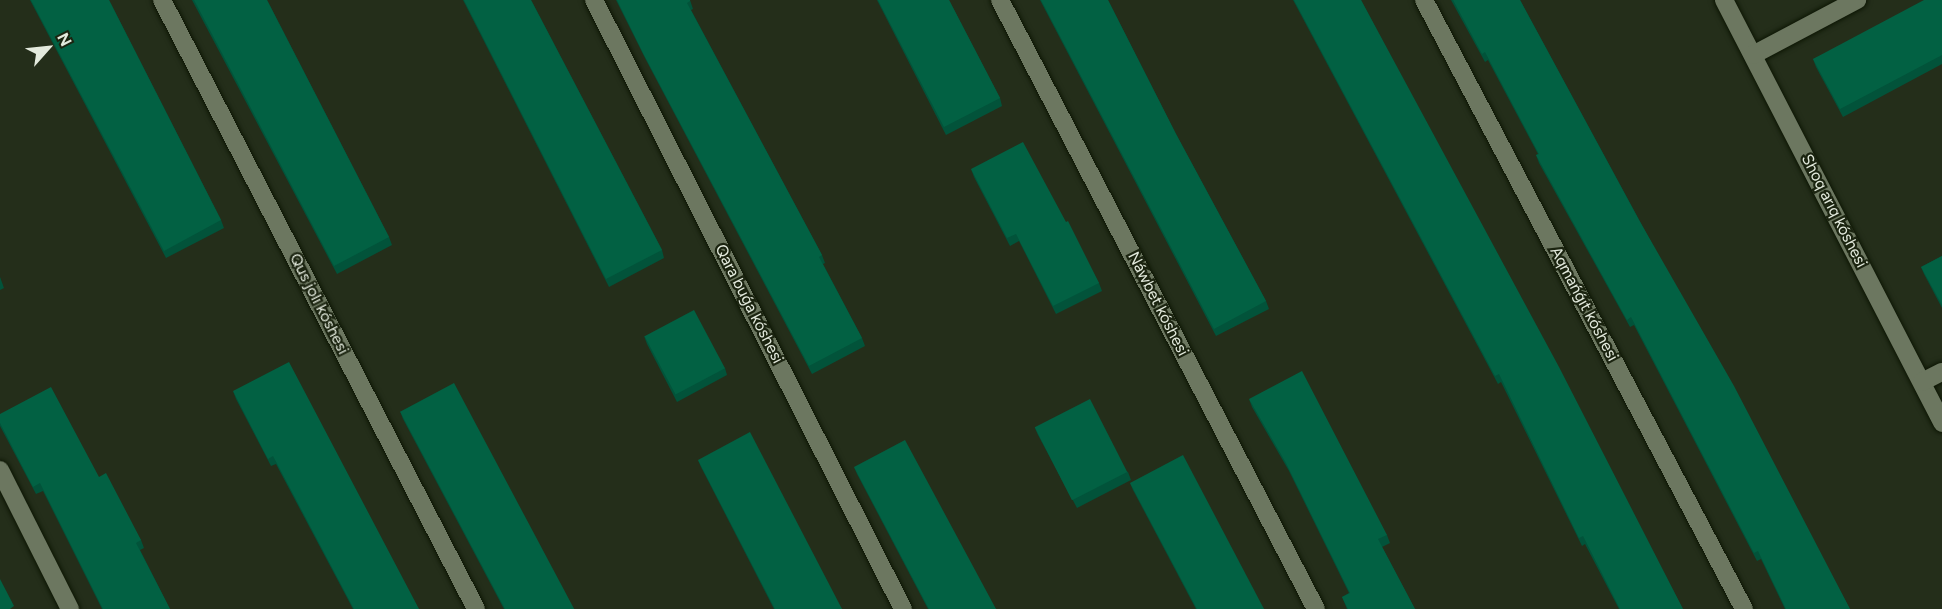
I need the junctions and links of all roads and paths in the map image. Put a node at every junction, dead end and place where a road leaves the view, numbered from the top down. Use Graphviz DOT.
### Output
graph roads {
  1 [pos="162,0"];
  2 [pos="594,0"];
  3 [pos="1000,0"];
  4 [pos="1424,0"];
  5 [pos="1724,0"];
  6 [pos="1857,0"];
  7 [pos="1753,55"];
  8 [pos="1942,372"];
  9 [pos="1922,382"];
  10 [pos="1942,423"];
  11 [pos="0,470"];
  12 [pos="70,609"];
  13 [pos="476,609"];
  14 [pos="903,609"];
  15 [pos="1316,609"];
  16 [pos="1744,609"];
  1 -- 13 [label="street, Qus jolı kóshesi"];
  2 -- 14 [label="street, Qara buǵa kóshesi"];
  3 -- 15 [label="street, Náwbet kóshesi"];
  4 -- 16 [label="street, Aqmańǵıt kóshesi"];
  5 -- 7 [label="street, Shoq arıq kóshesi"];
  6 -- 7 [label="street"];
  7 -- 9 [label="street, Shoq arıq kóshesi"];
  8 -- 9 [label="street"];
  9 -- 10 [label="street, Shoq arıq kóshesi"];
  11 -- 12 [label="street"];
}
